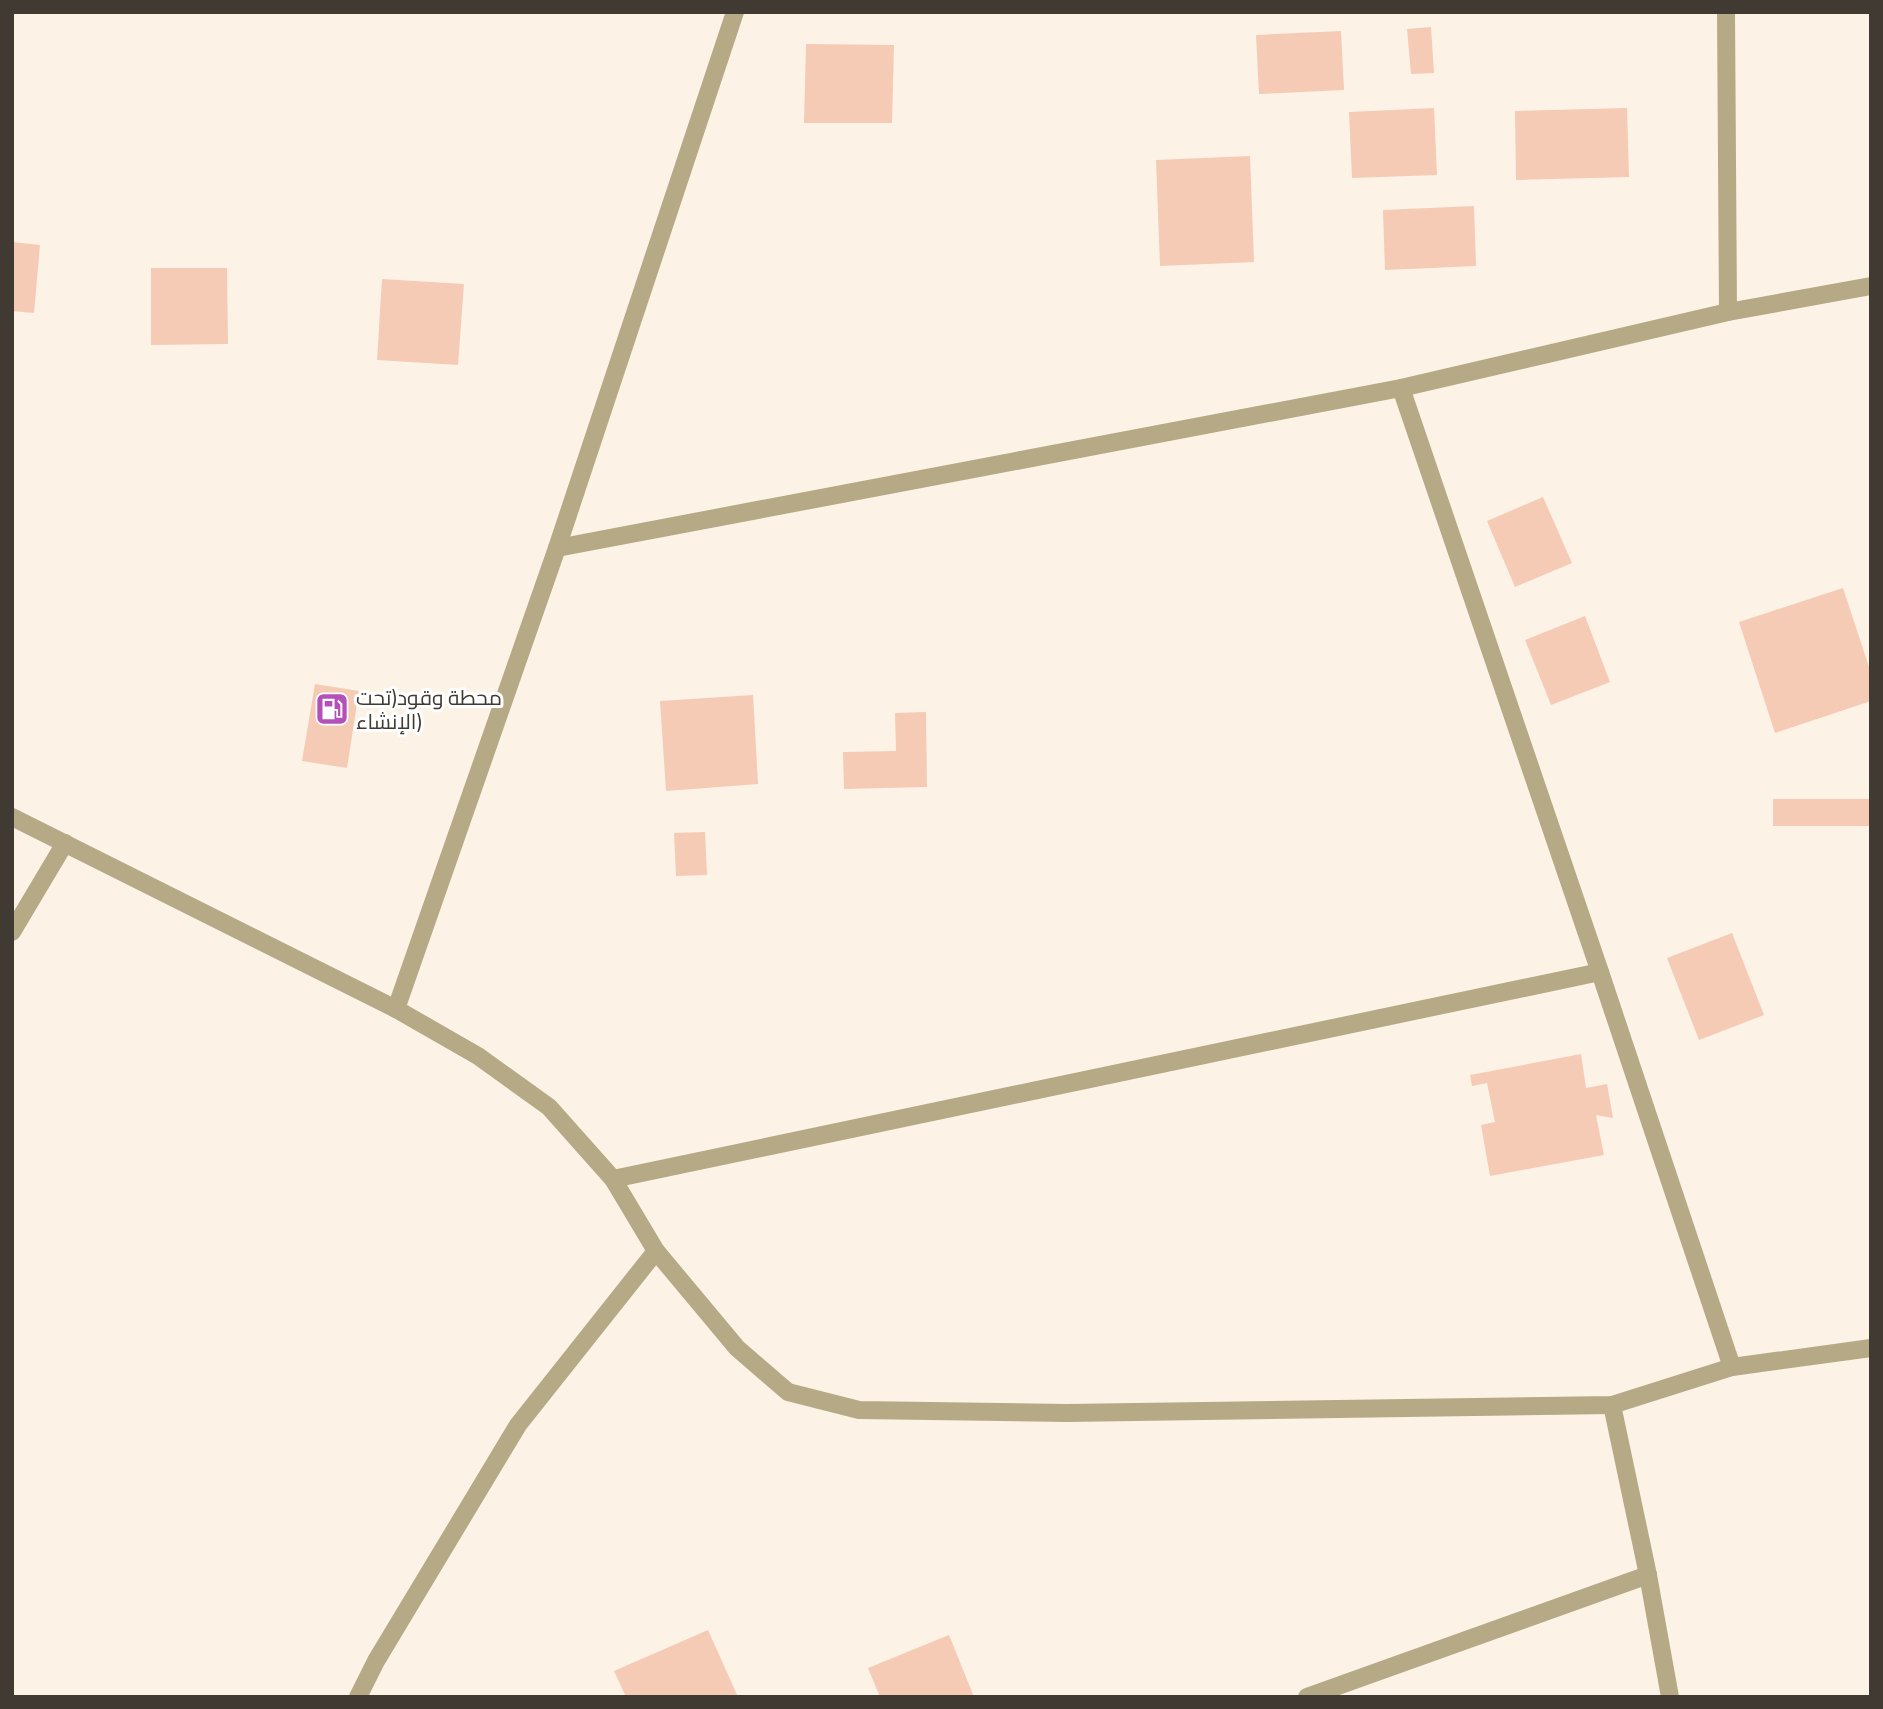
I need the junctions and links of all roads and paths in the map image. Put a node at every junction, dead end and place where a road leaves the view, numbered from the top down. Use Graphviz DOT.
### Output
graph roads {
  1 [pos="734,12"];
  2 [pos="1726,12"];
  3 [pos="1871,286"];
  4 [pos="1728,312"];
  5 [pos="1401,388"];
  6 [pos="556,548"];
  7 [pos="12,817"];
  8 [pos="65,844"];
  9 [pos="12,932"];
  10 [pos="1600,972"];
  11 [pos="396,1009"];
  12 [pos="613,1179"];
  13 [pos="656,1251"];
  14 [pos="1871,1348"];
  15 [pos="1732,1367"];
  16 [pos="1612,1405"];
  17 [pos="1648,1575"];
  18 [pos="358,1697"];
  19 [pos="1307,1697"];
  20 [pos="1670,1697"];
  1 -- 6 [label="street"];
  2 -- 4 [label="street"];
  3 -- 4 [label="street"];
  4 -- 5 [label="street"];
  5 -- 6 [label="street"];
  5 -- 10 [label="street"];
  6 -- 11 [label="street"];
  7 -- 8 [label="street"];
  8 -- 9 [label="street"];
  8 -- 11 [label="street"];
  10 -- 12 [label="street"];
  10 -- 15 [label="street"];
  11 -- 12 [label="street"];
  12 -- 13 [label="street"];
  13 -- 16 [label="street"];
  13 -- 18 [label="street"];
  14 -- 15 [label="street"];
  15 -- 16 [label="street"];
  16 -- 17 [label="street"];
  17 -- 19 [label="street"];
  17 -- 20 [label="street"];
}
